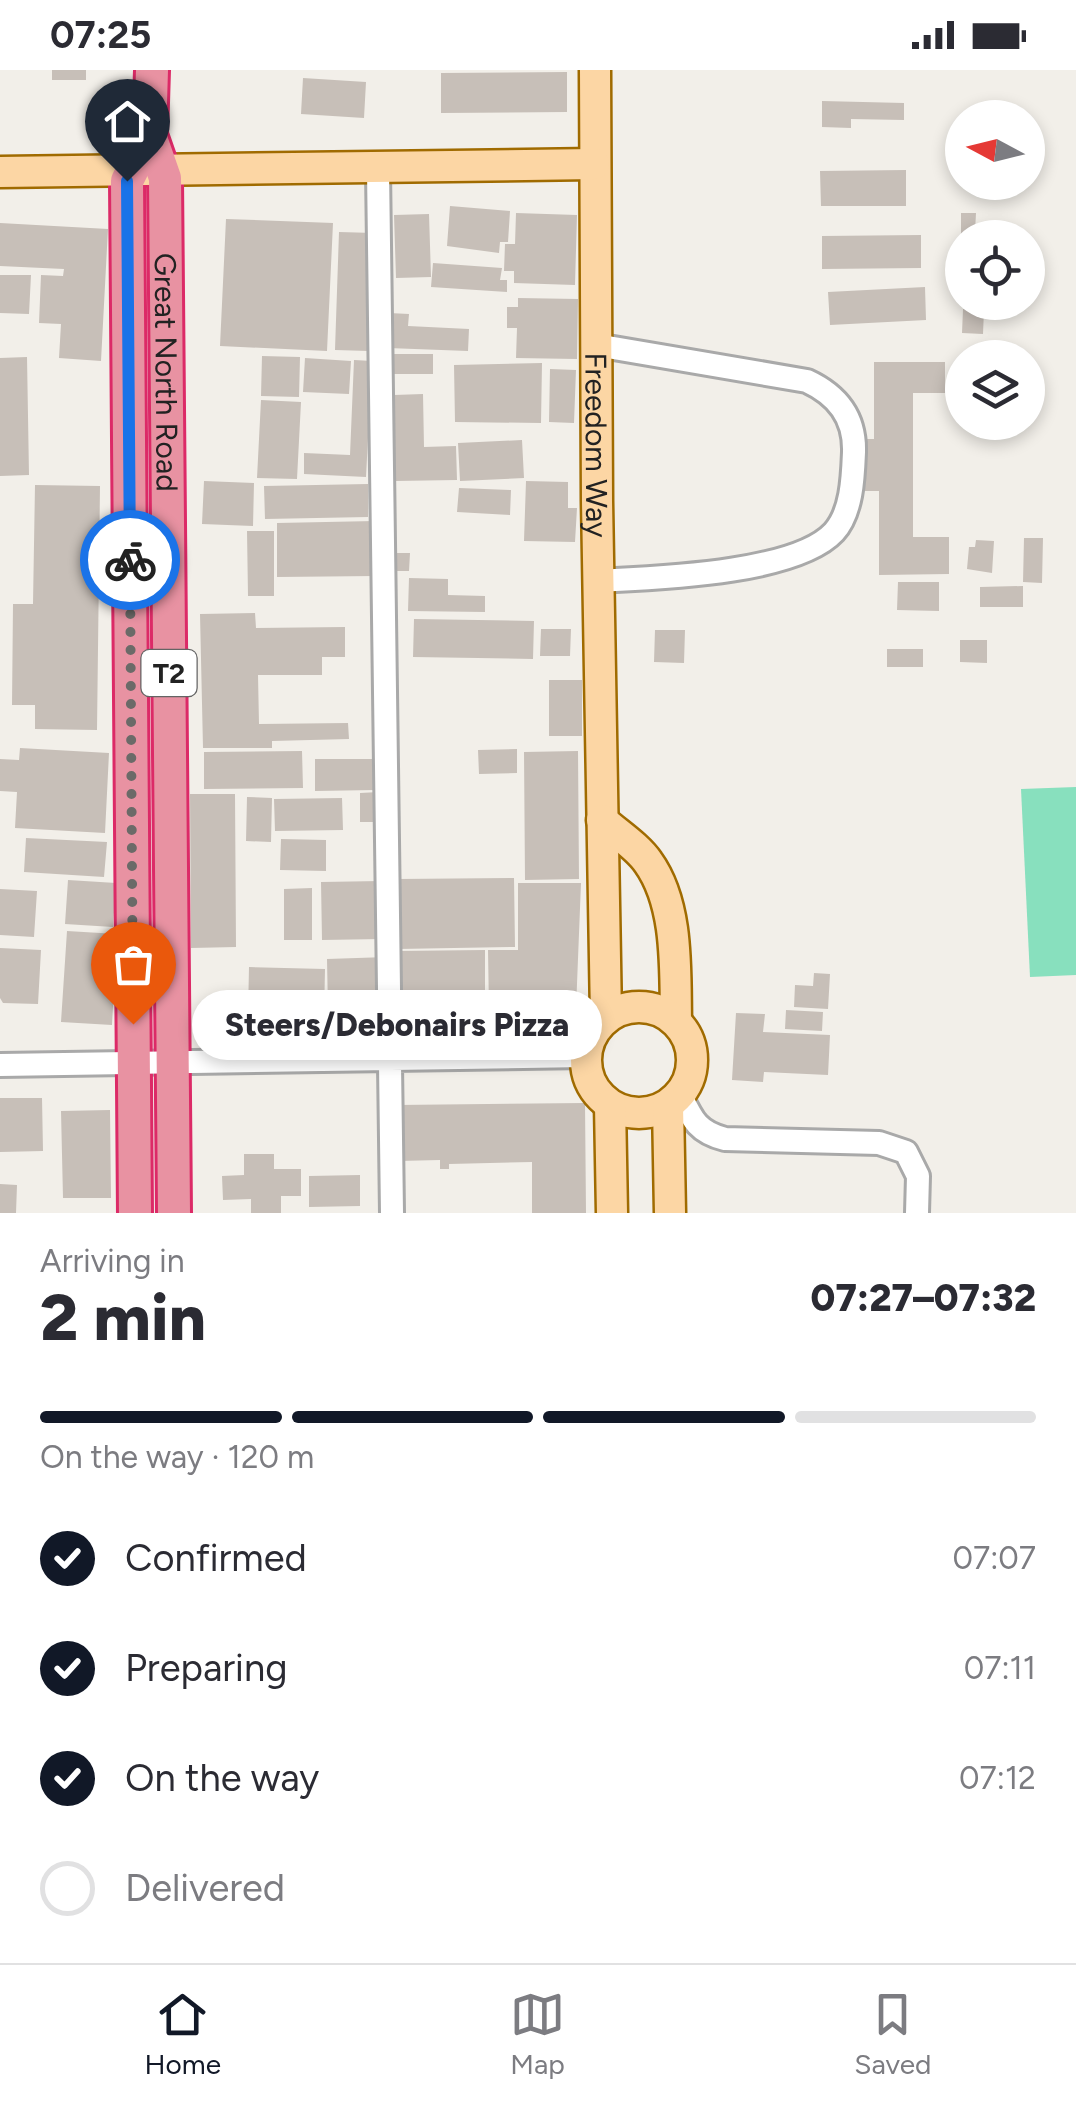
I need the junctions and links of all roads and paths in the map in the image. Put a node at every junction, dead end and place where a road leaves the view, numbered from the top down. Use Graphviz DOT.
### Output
graph roads {
  1 [pos="152,70"];
  2 [pos="596,70"];
  3 [pos="150,135"];
  4 [pos="594,164"];
  5 [pos="378,170"];
  6 [pos="164,171"];
  7 [pos="0,172"];
  8 [pos="128,172"];
  9 [pos="596,345"];
  10 [pos="598,581"];
  11 [pos="602,820"];
  12 [pos="606,1017"];
  13 [pos="676,1021"];
  14 [pos="585,1056"];
  15 [pos="393,1059"];
  16 [pos="134,1062"];
  17 [pos="172,1062"];
  18 [pos="0,1065"];
  19 [pos="674,1099"];
  20 [pos="610,1105"];
  21 [pos="135,1213"];
  22 [pos="174,1213"];
  23 [pos="392,1213"];
  24 [pos="612,1213"];
  25 [pos="670,1213"];
  26 [pos="917,1213"];
  1 -- 3 [label="highway, Great North Road / T2"];
  2 -- 4 [label="main road, Freedom Way"];
  3 -- 6 [label="highway, Great North Road / T2"];
  3 -- 8 [label="highway, Great North Road / T2"];
  4 -- 5 [label="main road"];
  4 -- 9 [label="main road, Freedom Way"];
  5 -- 6 [label="main road"];
  5 -- 15 [label="street"];
  6 -- 8 [label="main road"];
  6 -- 17 [label="highway, Great North Road / T2"];
  7 -- 8 [label="main road"];
  8 -- 16 [label="highway, Great North Road / T2"];
  9 -- 10 [label="main road, Freedom Way"];
  9 -- 10 [label="street"];
  10 -- 11 [label="main road, Freedom Way"];
  11 -- 12 [label="main road, Freedom Way"];
  11 -- 13 [label="main road"];
  12 -- 13 [label="main road"];
  12 -- 14 [label="main road"];
  13 -- 19 [label="main road"];
  14 -- 15 [label="street"];
  14 -- 20 [label="main road"];
  15 -- 17 [label="street"];
  15 -- 23 [label="street"];
  16 -- 17 [label="street"];
  16 -- 18 [label="street"];
  16 -- 21 [label="highway, Great North Road / T2"];
  17 -- 22 [label="highway, Great North Road / T2"];
  19 -- 20 [label="main road"];
  19 -- 25 [label="main road"];
  19 -- 26 [label="street"];
  20 -- 24 [label="main road"];
}
